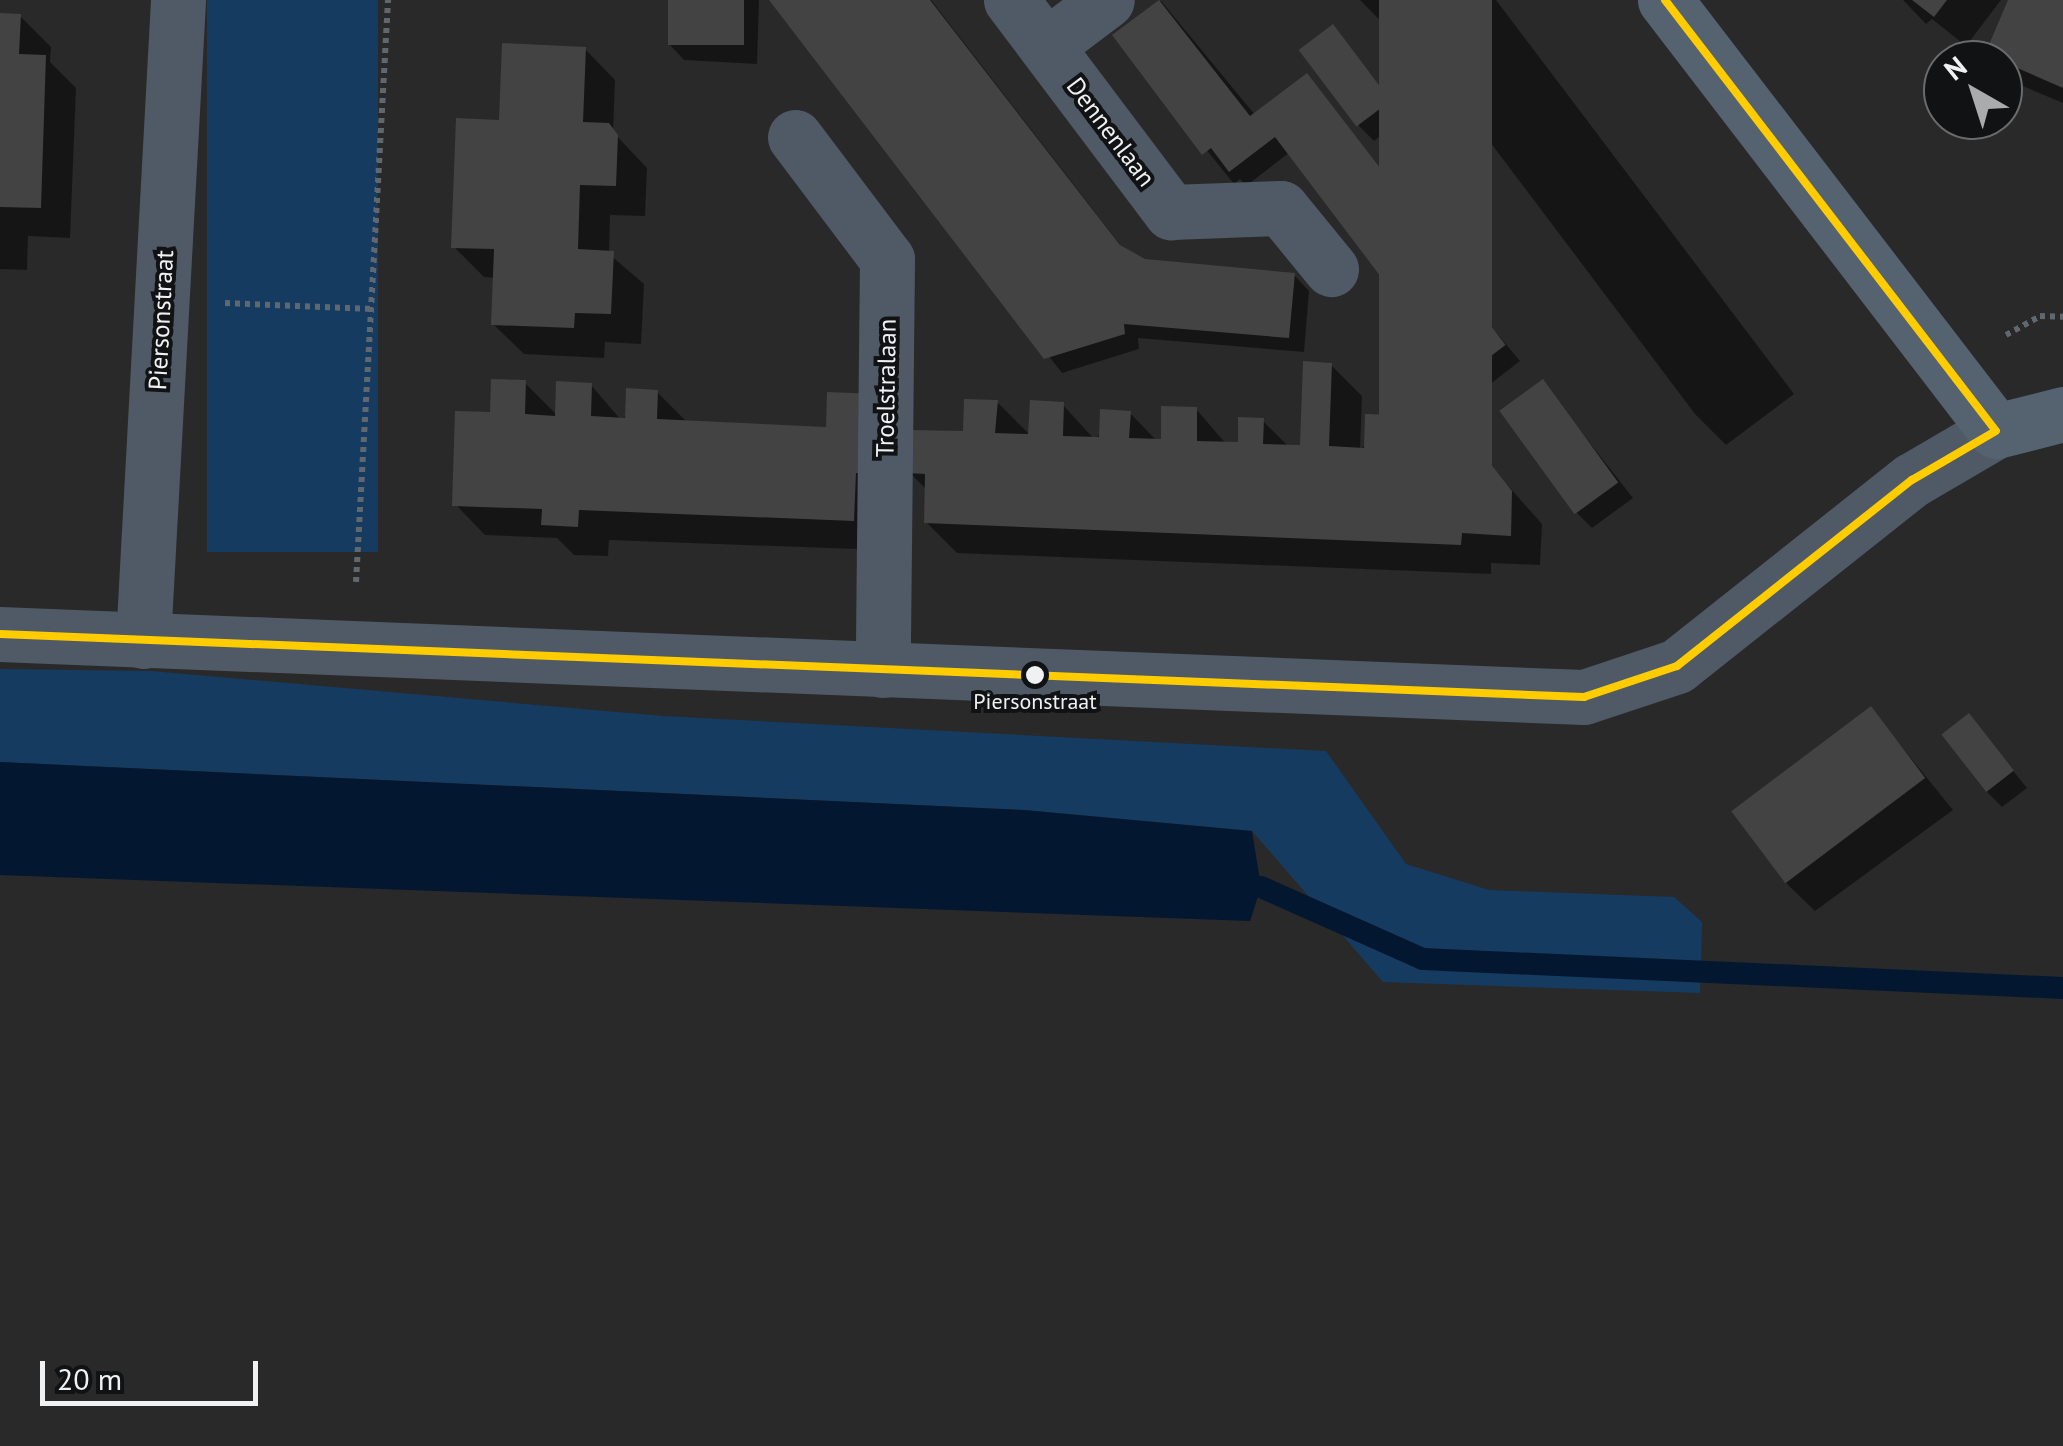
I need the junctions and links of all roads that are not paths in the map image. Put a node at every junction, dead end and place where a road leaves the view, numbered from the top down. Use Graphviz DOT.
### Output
graph roads {
  1 [pos="178,0"];
  2 [pos="1011,0"];
  3 [pos="1106,0"];
  4 [pos="1665,0"];
  5 [pos="1046,46"];
  6 [pos="795,137"];
  7 [pos="1330,269"];
  8 [pos="2063,414"];
  9 [pos="1996,431"];
  10 [pos="0,634"];
  11 [pos="143,640"];
  12 [pos="883,670"];
  1 -- 11 [label="street, Piersonstraat"];
  2 -- 5 [label="street, Dennenlaan"];
  3 -- 5 [label="street"];
  4 -- 9 [label="main road"];
  5 -- 7 [label="street, Dennenlaan"];
  6 -- 12 [label="street, Troelstralaan"];
  8 -- 9 [label="main road"];
  9 -- 12 [label="street"];
  10 -- 11 [label="street"];
  11 -- 12 [label="street"];
}
